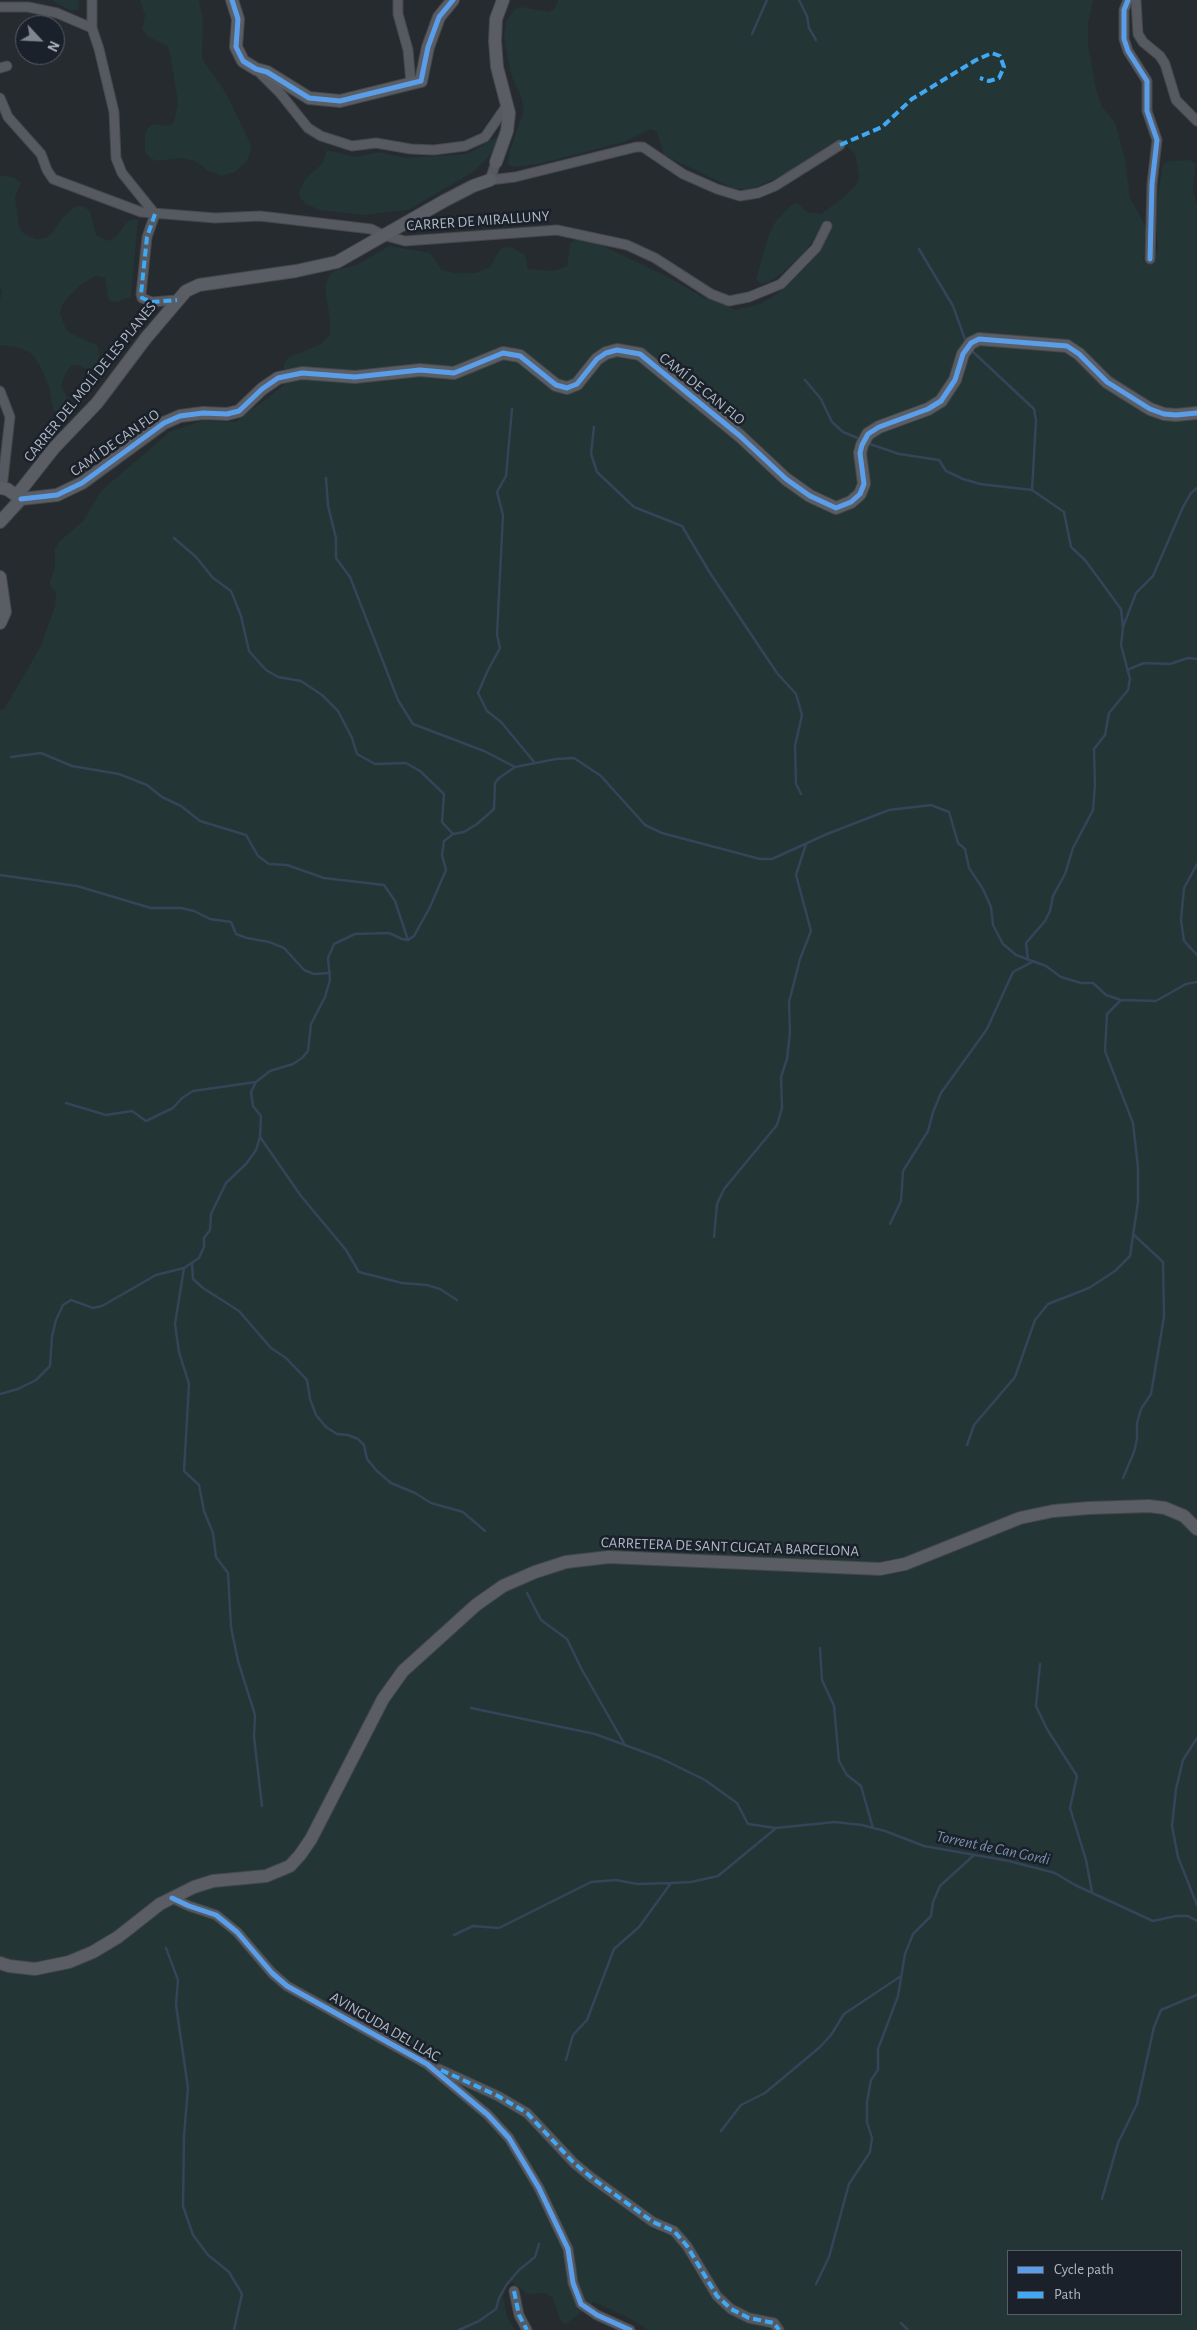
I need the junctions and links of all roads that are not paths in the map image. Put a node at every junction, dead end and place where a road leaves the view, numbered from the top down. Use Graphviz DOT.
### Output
graph roads {
  1 [pos="92,0"];
  2 [pos="232,0"];
  3 [pos="398,0"];
  4 [pos="453,0"];
  5 [pos="503,0"];
  6 [pos="1128,0"];
  7 [pos="1136,0"];
  8 [pos="0,7"];
  9 [pos="92,28"];
  10 [pos="256,69"];
  11 [pos="411,83"];
  12 [pos="0,98"];
  13 [pos="507,105"];
  14 [pos="1197,121"];
  15 [pos="840,145"];
  16 [pos="496,162"];
  17 [pos="490,180"];
  18 [pos="155,214"];
  19 [pos="827,226"];
  20 [pos="381,234"];
  21 [pos="1150,258"];
  22 [pos="177,300"];
  23 [pos="0,391"];
  24 [pos="1197,413"];
  25 [pos="1,488"];
  26 [pos="19,497"];
  27 [pos="0,522"];
  28 [pos="0,577"];
  29 [pos="0,623"];
  30 [pos="1197,1529"];
  31 [pos="172,1898"];
  32 [pos="0,1963"];
  33 [pos="427,2064"];
  34 [pos="514,2291"];
  35 [pos="527,2330"];
  36 [pos="630,2330"];
  37 [pos="779,2330"];
  1 -- 9 [label="street"];
  2 -- 10 [label="street"];
  3 -- 11 [label="street"];
  4 -- 11 [label="street"];
  5 -- 13 [label="street"];
  6 -- 21 [label="street"];
  7 -- 14 [label="street"];
  8 -- 9 [label="street"];
  9 -- 18 [label="street"];
  10 -- 11 [label="street"];
  10 -- 13 [label="street"];
  12 -- 18 [label="street, CARRER DE MIRALLUNY"];
  13 -- 16 [label="street"];
  15 -- 17 [label="street"];
  16 -- 17 [label="street"];
  17 -- 20 [label="street, CARRER DEL MOLÍ DE LES PLANES"];
  18 -- 20 [label="street, CARRER DE MIRALLUNY"];
  18 -- 22 [label="street"];
  19 -- 20 [label="street, CARRER DE MIRALLUNY"];
  20 -- 22 [label="street, CARRER DEL MOLÍ DE LES PLANES"];
  22 -- 26 [label="street, CARRER DEL MOLÍ DE LES PLANES"];
  23 -- 25 [label="street"];
  24 -- 26 [label="street, CAMÍ DE CAN FLO"];
  25 -- 26 [label="street"];
  26 -- 27 [label="street, CARRER DEL MOLÍ DE LES PLANES"];
  28 -- 29 [label="street"];
  30 -- 31 [label="street, CARRETERA DE SANT CUGAT A BARCELONA"];
  31 -- 32 [label="street, CARRETERA DE SANT CUGAT A BARCELONA"];
  31 -- 33 [label="street, AVINGUDA DEL LLAC"];
  33 -- 36 [label="street, AVINGUDA DEL LLAC"];
  33 -- 37 [label="street"];
  34 -- 35 [label="street"];
}
